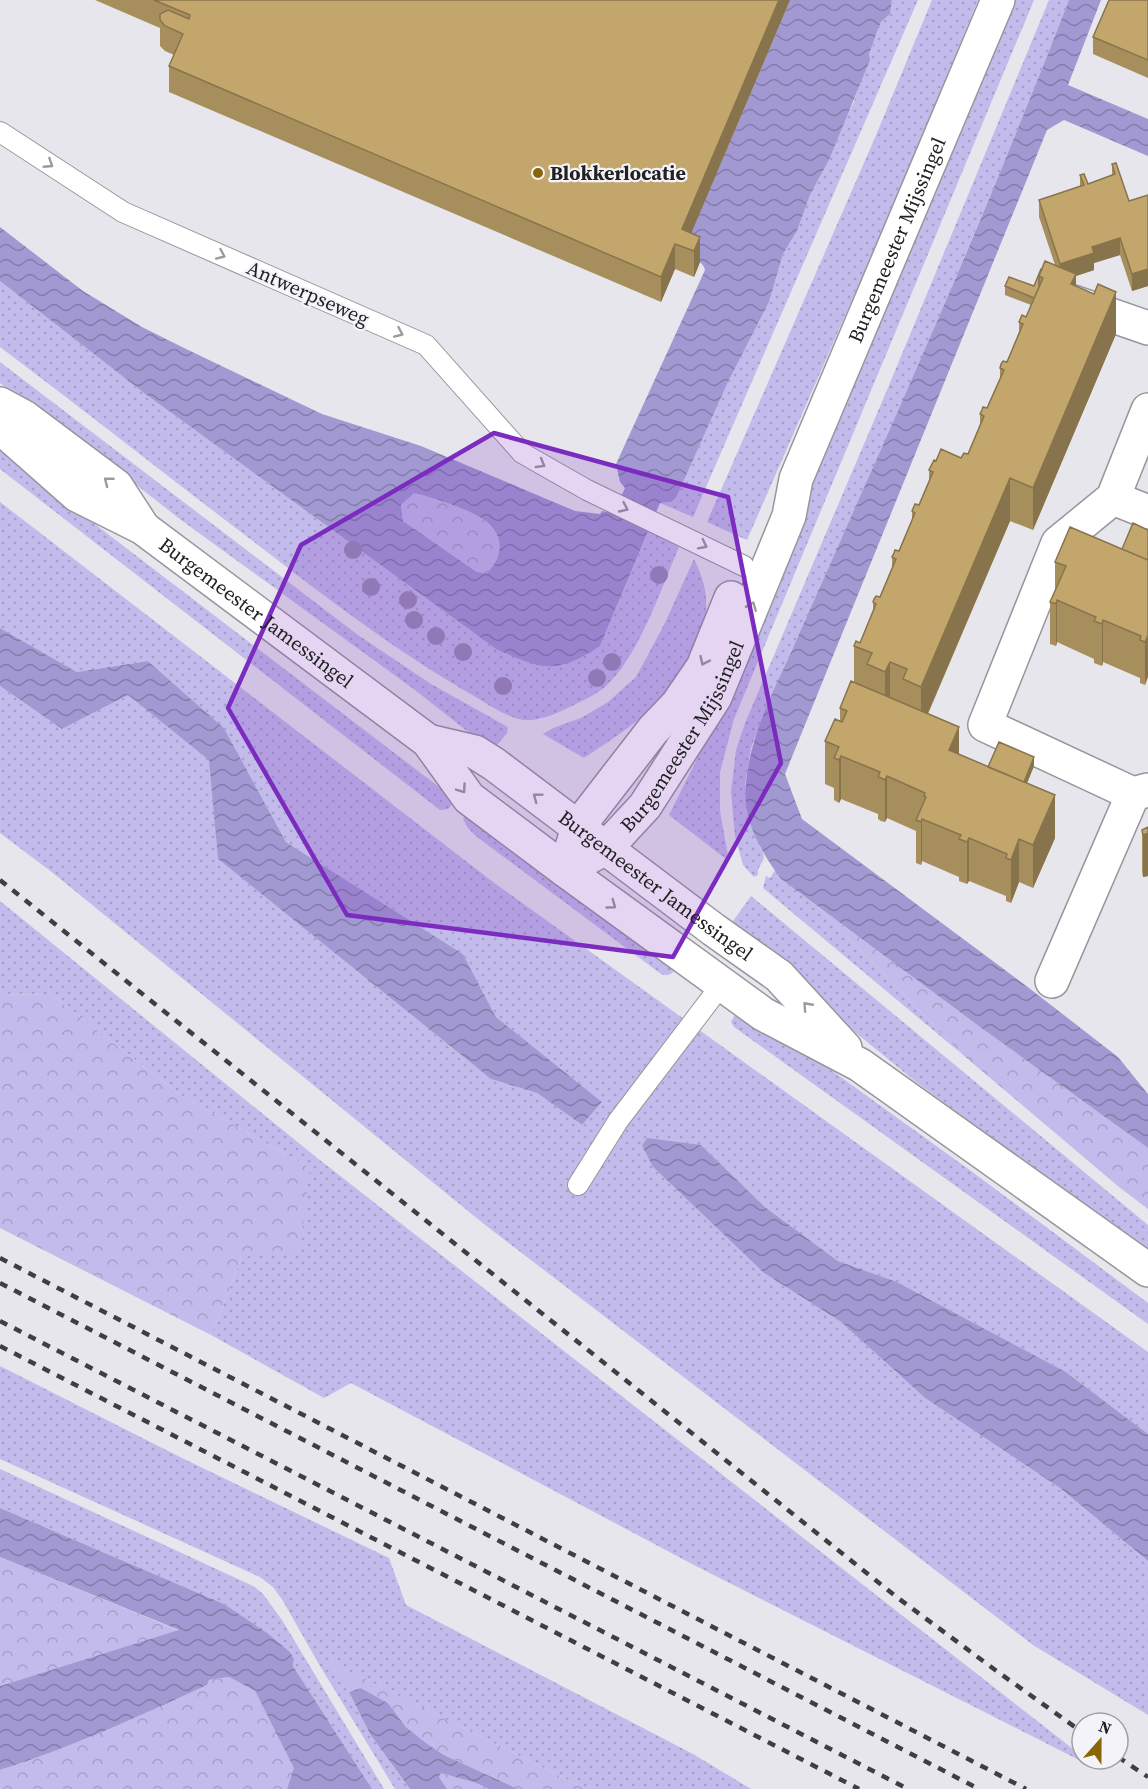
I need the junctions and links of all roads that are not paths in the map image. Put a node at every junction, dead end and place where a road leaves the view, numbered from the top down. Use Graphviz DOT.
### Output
graph roads {
  1 [pos="998,0"];
  2 [pos="0,132"];
  3 [pos="1068,300"];
  4 [pos="1148,328"];
  5 [pos="0,404"];
  6 [pos="1148,410"];
  7 [pos="0,427"];
  8 [pos="796,479"];
  9 [pos="1113,498"];
  10 [pos="1148,512"];
  11 [pos="143,528"];
  12 [pos="744,566"];
  13 [pos="428,741"];
  14 [pos="1140,792"];
  15 [pos="578,827"];
  16 [pos="606,848"];
  17 [pos="565,870"];
  18 [pos="1052,981"];
  19 [pos="722,984"];
  20 [pos="860,1065"];
  21 [pos="578,1185"];
  22 [pos="1148,1270"];
  1 -- 8 [label="street, Burgemeester Mijssingel"];
  2 -- 12 [label="lane, Antwerpseweg, one-way"];
  3 -- 4 [label="street"];
  11 -- 5 [label="street, Burgemeester Jamessingel, one-way"];
  6 -- 9 [label="street"];
  7 -- 11 [label="street, Burgemeester Jamessingel"];
  8 -- 12 [label="street, Burgemeester Mijssingel"];
  16 -- 8 [label="street, Burgemeester Mijssingel, one-way"];
  9 -- 10 [label="street"];
  9 -- 14 [label="street"];
  11 -- 13 [label="street, Burgemeester Jamessingel"];
  12 -- 15 [label="street, Burgemeester Mijssingel, one-way"];
  15 -- 13 [label="street, Burgemeester Jamessingel, one-way"];
  13 -- 17 [label="street, Burgemeester Jamessingel, one-way"];
  14 -- 18 [label="street"];
  15 -- 16 [label="street, Burgemeester Jamessingel"];
  15 -- 17 [label="street, Burgemeester Mijssingel"];
  16 -- 17 [label="street, Burgemeester Mijssingel"];
  20 -- 16 [label="street, Burgemeester Jamessingel, one-way"];
  17 -- 19 [label="street, Burgemeester Jamessingel, one-way"];
  19 -- 20 [label="street, Burgemeester Jamessingel"];
  19 -- 21 [label="lane"];
  20 -- 22 [label="street, Burgemeester Jamessingel"];
}
